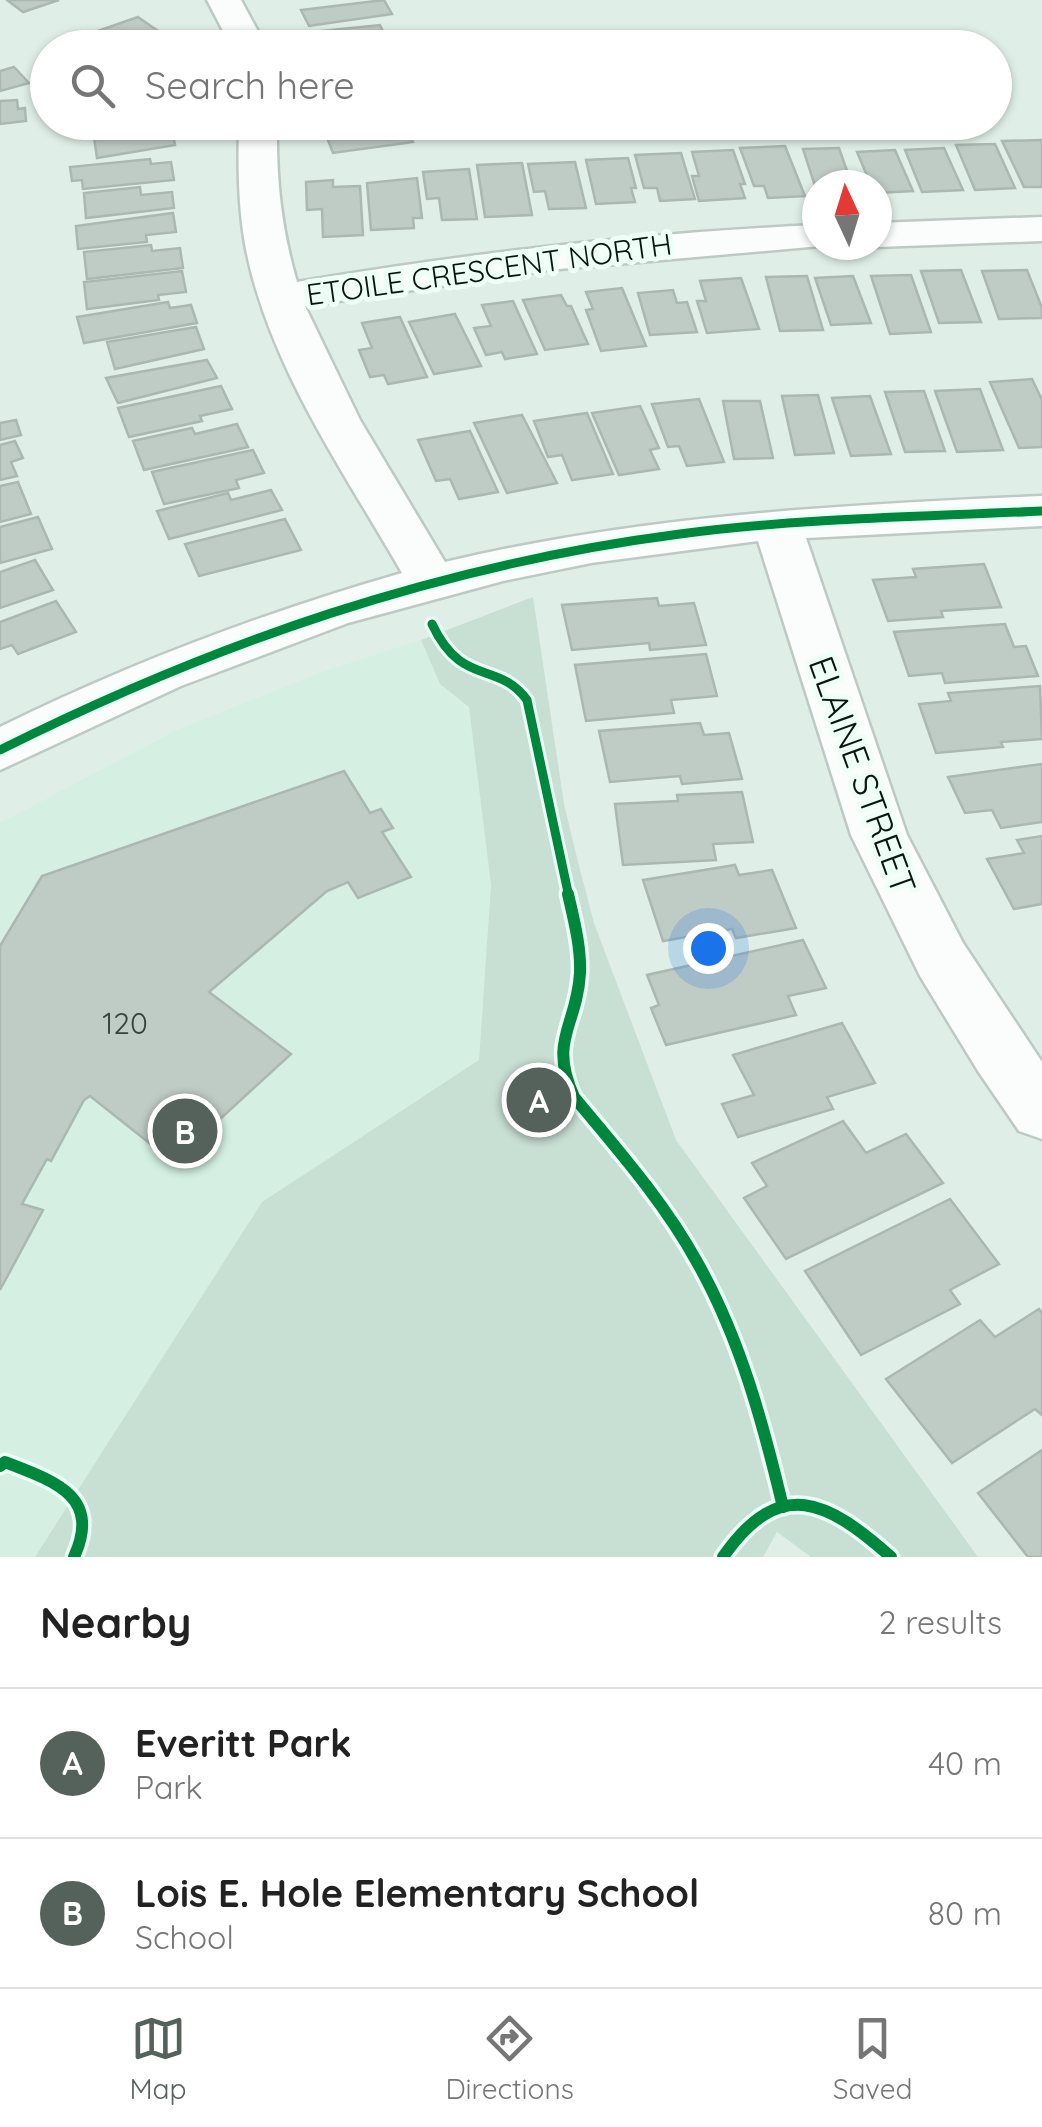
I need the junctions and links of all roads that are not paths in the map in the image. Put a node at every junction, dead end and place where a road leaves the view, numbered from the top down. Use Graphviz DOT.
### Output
graph roads {
  1 [pos="224,0"];
  2 [pos="240,30"];
  3 [pos="258,140"];
  4 [pos="1042,228"];
  5 [pos="892,233"];
  6 [pos="802,238"];
  7 [pos="282,297"];
  8 [pos="1042,511"];
  9 [pos="777,525"];
  10 [pos="432,582"];
  11 [pos="0,750"];
  12 [pos="1042,1112"];
  1 -- 2 [label="street"];
  3 -- 7 [label="street"];
  4 -- 5 [label="street"];
  6 -- 7 [label="street, ETOILE CRESCENT NORTH"];
  7 -- 10 [label="street"];
  8 -- 9 [label="street"];
  9 -- 10 [label="street"];
  9 -- 12 [label="street, ELAINE STREET"];
  10 -- 11 [label="street"];
}
